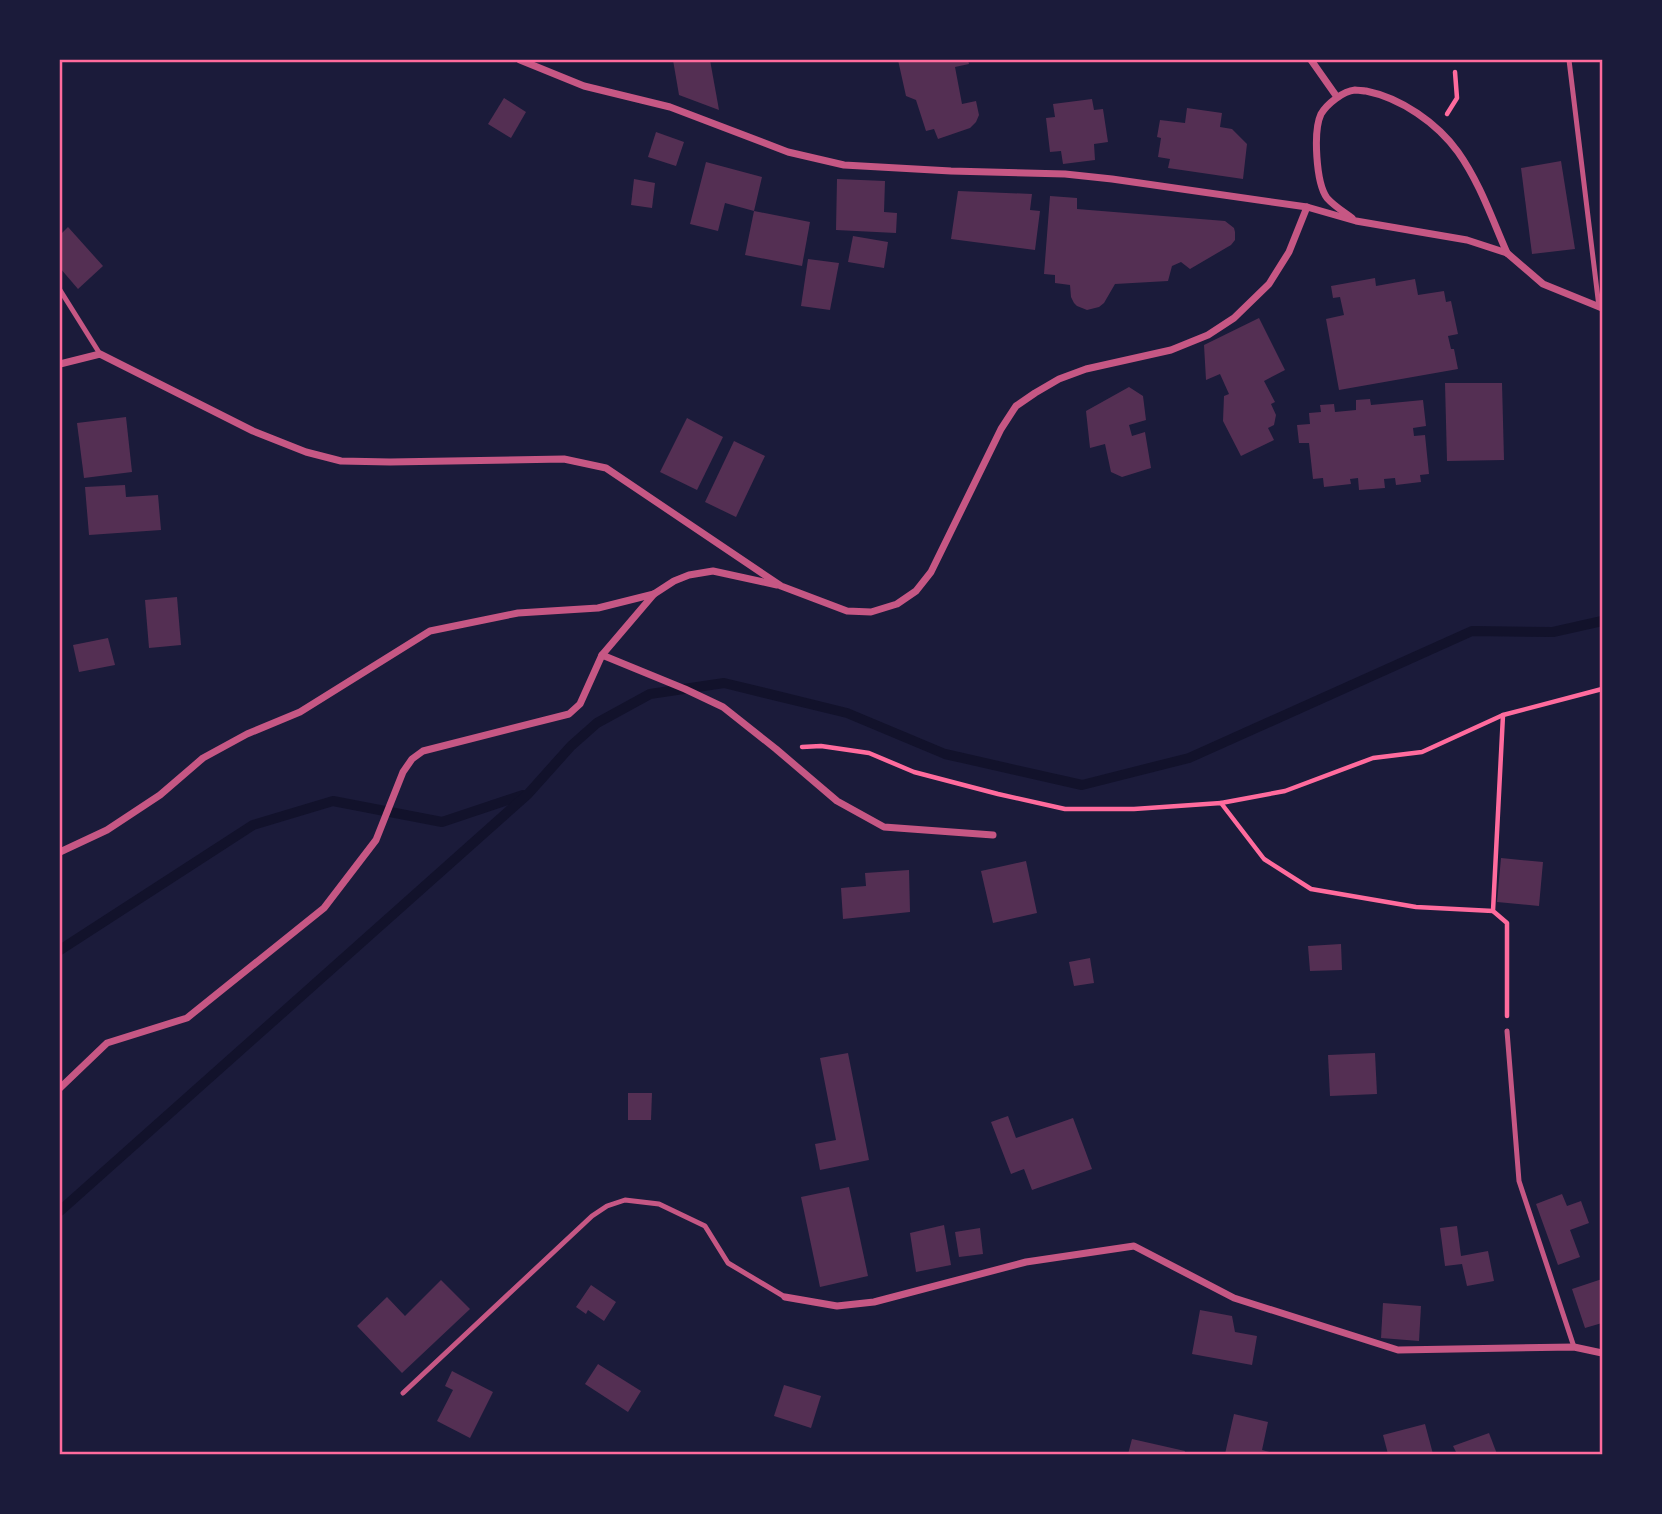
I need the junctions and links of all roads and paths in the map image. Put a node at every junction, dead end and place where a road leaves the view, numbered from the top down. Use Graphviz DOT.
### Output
graph roads {
  1 [pos="520,60"];
  2 [pos="1311,60"];
  3 [pos="1569,60"];
  4 [pos="1455,72"];
  5 [pos="1337,97"];
  6 [pos="1437,129"];
  7 [pos="1307,206"];
  8 [pos="1356,221"];
  9 [pos="1507,253"];
  10 [pos="60,290"];
  11 [pos="1601,307"];
  12 [pos="100,354"];
  13 [pos="60,364"];
  14 [pos="781,586"];
  15 [pos="654,594"];
  16 [pos="602,655"];
  17 [pos="1602,690"];
  18 [pos="1503,716"];
  19 [pos="776,749"];
  20 [pos="1222,803"];
  21 [pos="993,835"];
  22 [pos="60,852"];
  23 [pos="1493,911"];
  24 [pos="1507,1031"];
  25 [pos="60,1088"];
  26 [pos="785,1297"];
  27 [pos="1574,1347"];
  28 [pos="1602,1353"];
  29 [pos="403,1393"];
  1 -- 7 [label="street"];
  2 -- 5 [label="street"];
  3 -- 11 [label="lane"];
  4 -- 6 [label="path"];
  5 -- 6 [label="street"];
  5 -- 8 [label="street"];
  6 -- 9 [label="street"];
  7 -- 8 [label="street"];
  7 -- 14 [label="street"];
  8 -- 9 [label="street"];
  9 -- 11 [label="street"];
  10 -- 12 [label="lane"];
  12 -- 13 [label="street"];
  12 -- 14 [label="street"];
  14 -- 15 [label="street"];
  15 -- 16 [label="street"];
  15 -- 22 [label="street"];
  16 -- 19 [label="street"];
  16 -- 25 [label="street"];
  17 -- 18 [label="path"];
  18 -- 20 [label="path"];
  18 -- 23 [label="path"];
  19 -- 20 [label="path"];
  19 -- 21 [label="street"];
  20 -- 23 [label="path"];
  23 -- 24 [label="path"];
  24 -- 27 [label="lane"];
  26 -- 27 [label="street"];
  26 -- 29 [label="lane"];
  27 -- 28 [label="street"];
}
